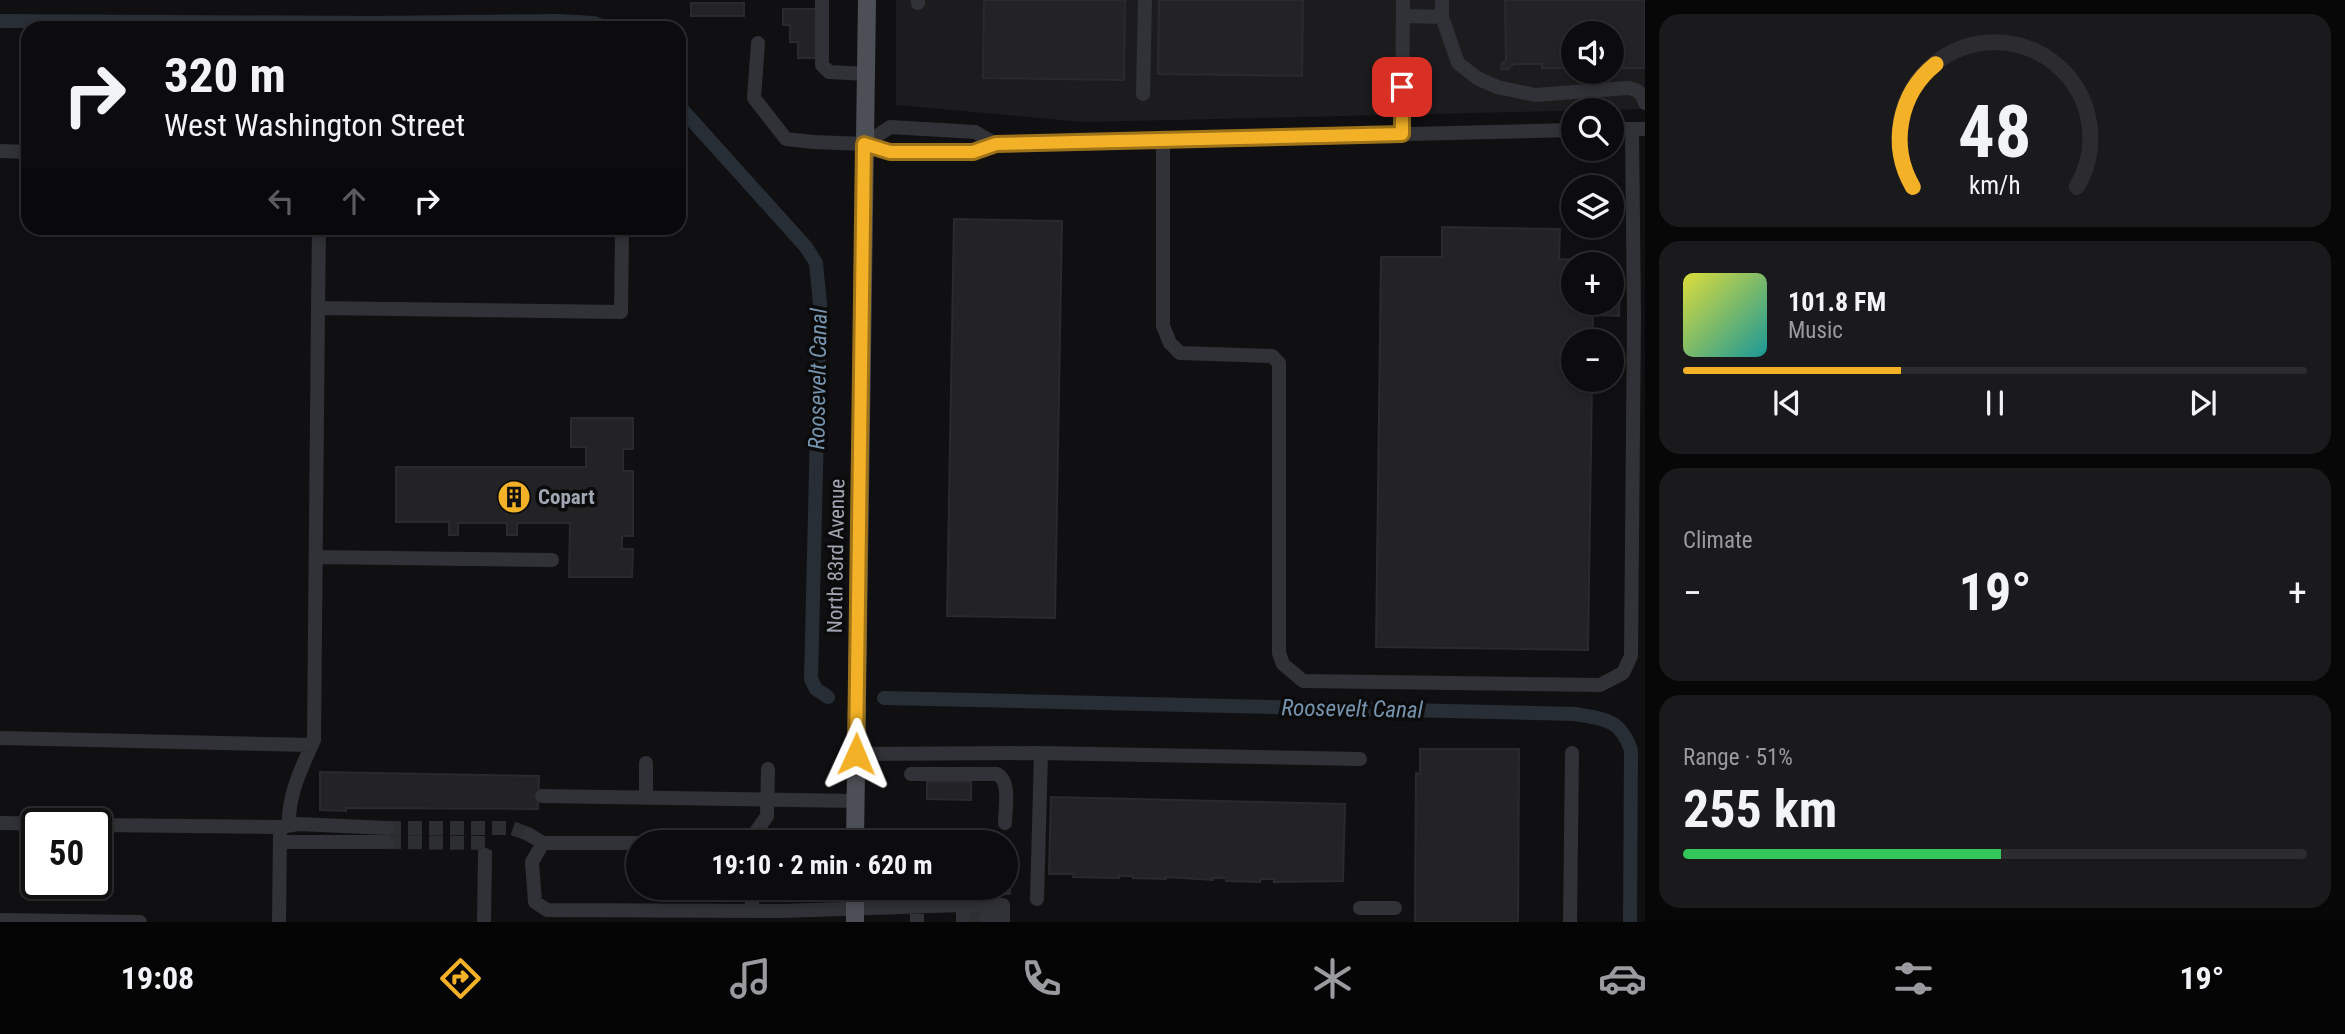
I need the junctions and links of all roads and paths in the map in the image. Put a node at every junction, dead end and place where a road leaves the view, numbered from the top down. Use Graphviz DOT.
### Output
graph roads {
  1 [pos="822,0"];
  2 [pos="867,0"];
  3 [pos="1145,0"];
  4 [pos="1403,0"];
  5 [pos="1443,0"];
  6 [pos="1403,16"];
  7 [pos="1441,17"];
  8 [pos="758,43"];
  9 [pos="866,74"];
  10 [pos="1143,94"];
  11 [pos="1645,103"];
  12 [pos="1639,129"];
  13 [pos="1561,130"];
  14 [pos="1402,134"];
  15 [pos="1163,141"];
  16 [pos="864,144"];
  17 [pos="996,144"];
  18 [pos="0,151"];
  19 [pos="21,152"];
  20 [pos="319,235"];
  21 [pos="622,235"];
  22 [pos="318,307"];
  23 [pos="317,558"];
  24 [pos="552,560"];
  25 [pos="0,738"];
  26 [pos="312,745"];
  27 [pos="1572,753"];
  28 [pos="856,754"];
  29 [pos="1041,754"];
  30 [pos="1360,759"];
  31 [pos="646,763"];
  32 [pos="768,769"];
  33 [pos="911,774"];
  34 [pos="542,796"];
  35 [pos="646,797"];
  36 [pos="767,799"];
  37 [pos="856,801"];
  38 [pos="0,823"];
  39 [pos="21,823"];
  40 [pos="1005,823"];
  41 [pos="112,826"];
  42 [pos="757,830"];
  43 [pos="855,830"];
  44 [pos="283,831"];
  45 [pos="528,834"];
  46 [pos="387,835"];
  47 [pos="543,843"];
  48 [pos="626,844"];
  49 [pos="485,855"];
  50 [pos="1037,899"];
  51 [pos="752,900"];
  52 [pos="918,906"];
  53 [pos="963,908"];
  54 [pos="1360,908"];
  55 [pos="1395,908"];
  56 [pos="1003,910"];
  57 [pos="752,911"];
  58 [pos="855,914"];
  59 [pos="0,920"];
  60 [pos="140,922"];
  61 [pos="279,922"];
  62 [pos="484,922"];
  63 [pos="917,922"];
  64 [pos="1570,922"];
  1 -- 9 [label="street"];
  2 -- 9 [label="main road, North 83rd Avenue"];
  3 -- 10 [label="street"];
  4 -- 6 [label="street"];
  5 -- 7 [label="street"];
  6 -- 7 [label="street"];
  6 -- 14 [label="street"];
  7 -- 11 [label="street"];
  8 -- 16 [label="street"];
  9 -- 16 [label="main road, North 83rd Avenue"];
  12 -- 15 [label="street"];
  13 -- 14 [label="street"];
  14 -- 15 [label="street"];
  15 -- 17 [label="street"];
  16 -- 17 [label="street"];
  16 -- 17 [label="street"];
  16 -- 28 [label="main road, North 83rd Avenue"];
  18 -- 19 [label="street"];
  20 -- 22 [label="street"];
  21 -- 22 [label="street"];
  22 -- 23 [label="street"];
  23 -- 24 [label="street"];
  23 -- 26 [label="street"];
  25 -- 26 [label="street"];
  26 -- 44 [label="street"];
  27 -- 64 [label="street"];
  28 -- 29 [label="street"];
  28 -- 37 [label="main road, North 83rd Avenue"];
  29 -- 30 [label="street"];
  29 -- 50 [label="street"];
  31 -- 35 [label="street"];
  32 -- 36 [label="street"];
  33 -- 40 [label="street"];
  34 -- 35 [label="street"];
  35 -- 36 [label="street"];
  36 -- 37 [label="street"];
  36 -- 42 [label="street"];
  37 -- 43 [label="main road, North 83rd Avenue"];
  38 -- 39 [label="street"];
  41 -- 44 [label="street"];
  44 -- 46 [label="street"];
  44 -- 61 [label="street"];
  45 -- 47 [label="street"];
  47 -- 48 [label="street"];
  47 -- 57 [label="street"];
  49 -- 62 [label="street"];
  51 -- 57 [label="street"];
  52 -- 53 [label="street"];
  52 -- 58 [label="street"];
  52 -- 63 [label="street"];
  53 -- 56 [label="street"];
  54 -- 55 [label="street"];
  57 -- 58 [label="street"];
  59 -- 60 [label="street"];
}
